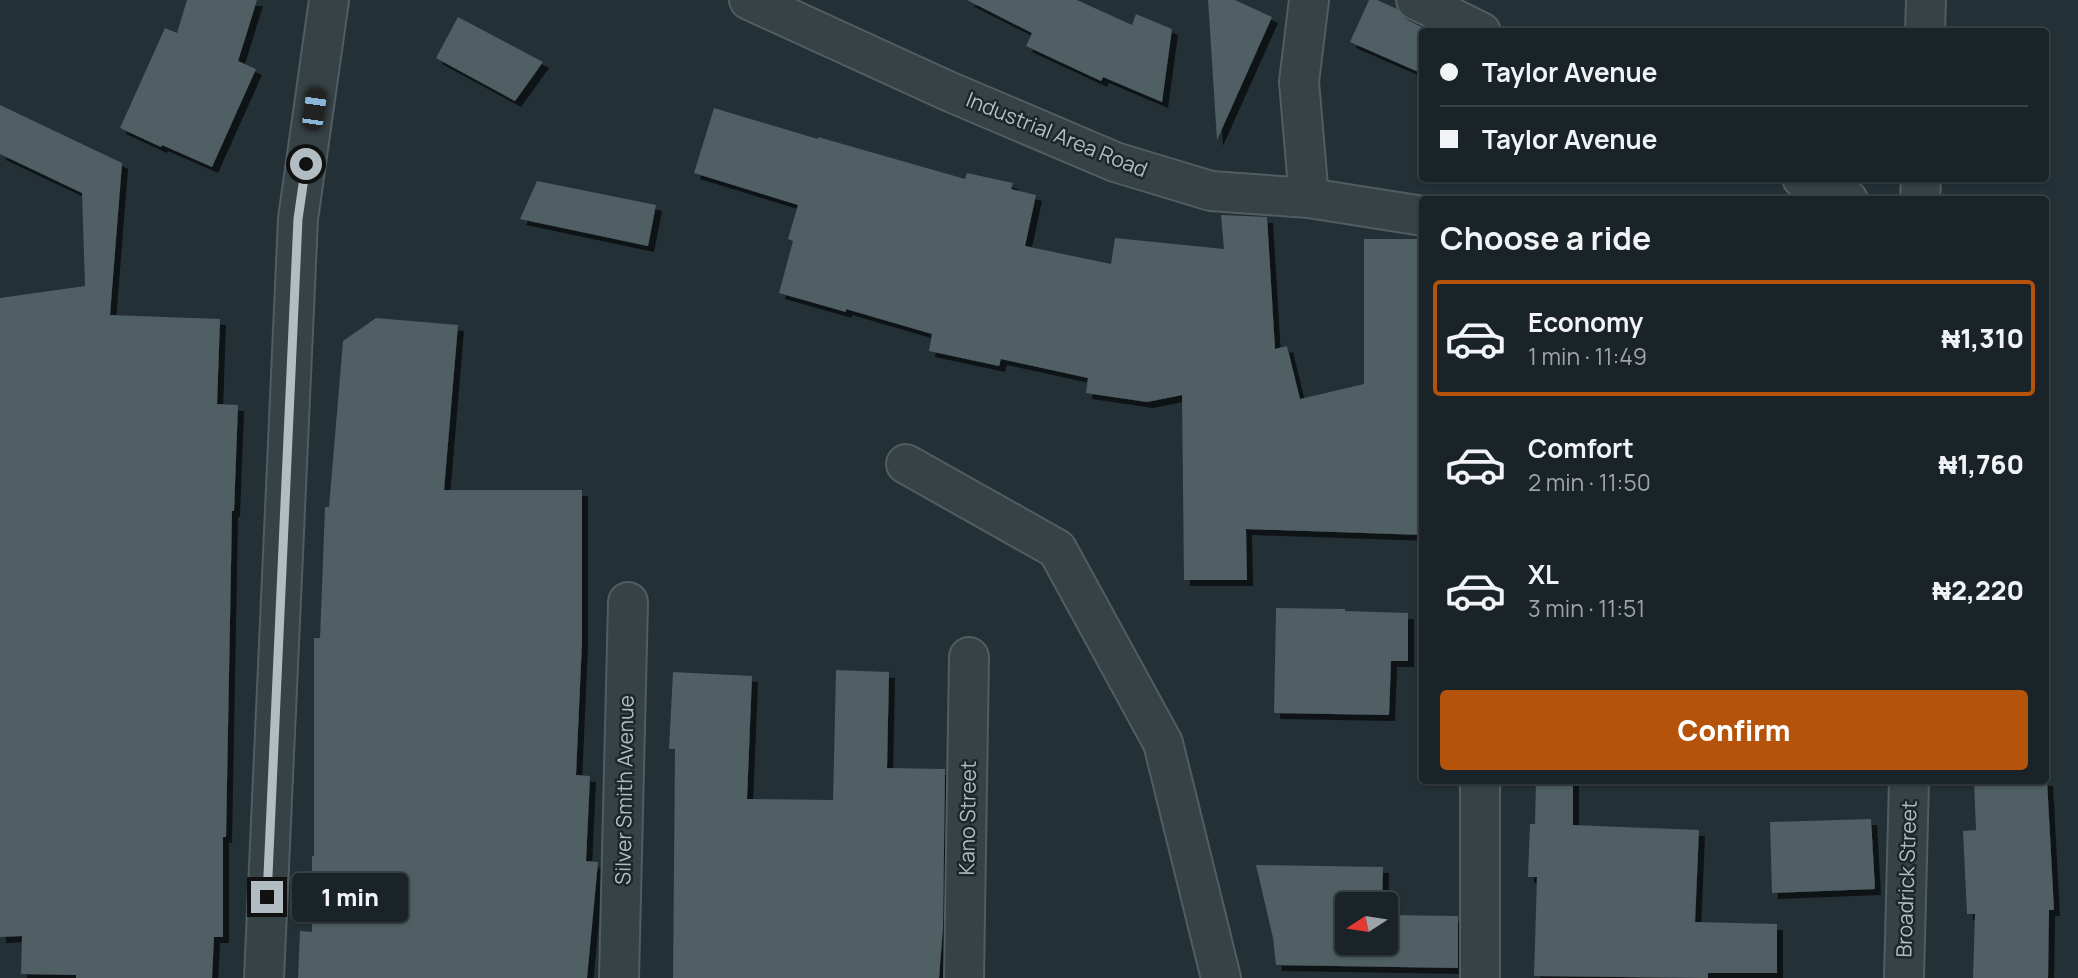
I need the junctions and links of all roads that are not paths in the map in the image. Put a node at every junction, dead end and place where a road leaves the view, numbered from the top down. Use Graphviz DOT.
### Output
graph roads {
  1 [pos="330,0"];
  2 [pos="750,0"];
  3 [pos="1309,0"];
  4 [pos="1416,0"];
  5 [pos="1926,0"];
  6 [pos="1473,28"];
  7 [pos="1925,28"];
  8 [pos="1810,182"];
  9 [pos="1840,196"];
  10 [pos="1309,198"];
  11 [pos="1419,215"];
  12 [pos="906,464"];
  13 [pos="628,602"];
  14 [pos="969,657"];
  15 [pos="1480,784"];
  16 [pos="1909,784"];
  17 [pos="264,978"];
  18 [pos="620,978"];
  19 [pos="964,978"];
  20 [pos="1221,978"];
  21 [pos="1479,978"];
  22 [pos="1904,978"];
  1 -- 17 [label="street"];
  2 -- 10 [label="street, Industrial Area Road"];
  3 -- 10 [label="street"];
  4 -- 6 [label="street"];
  5 -- 7 [label="street"];
  8 -- 9 [label="street"];
  10 -- 11 [label="street, Industrial Area Road"];
  12 -- 20 [label="street"];
  13 -- 18 [label="street, Silver Smith Avenue"];
  14 -- 19 [label="street, Kano Street"];
  15 -- 21 [label="street"];
  16 -- 22 [label="street, Broadrick Street"];
}
